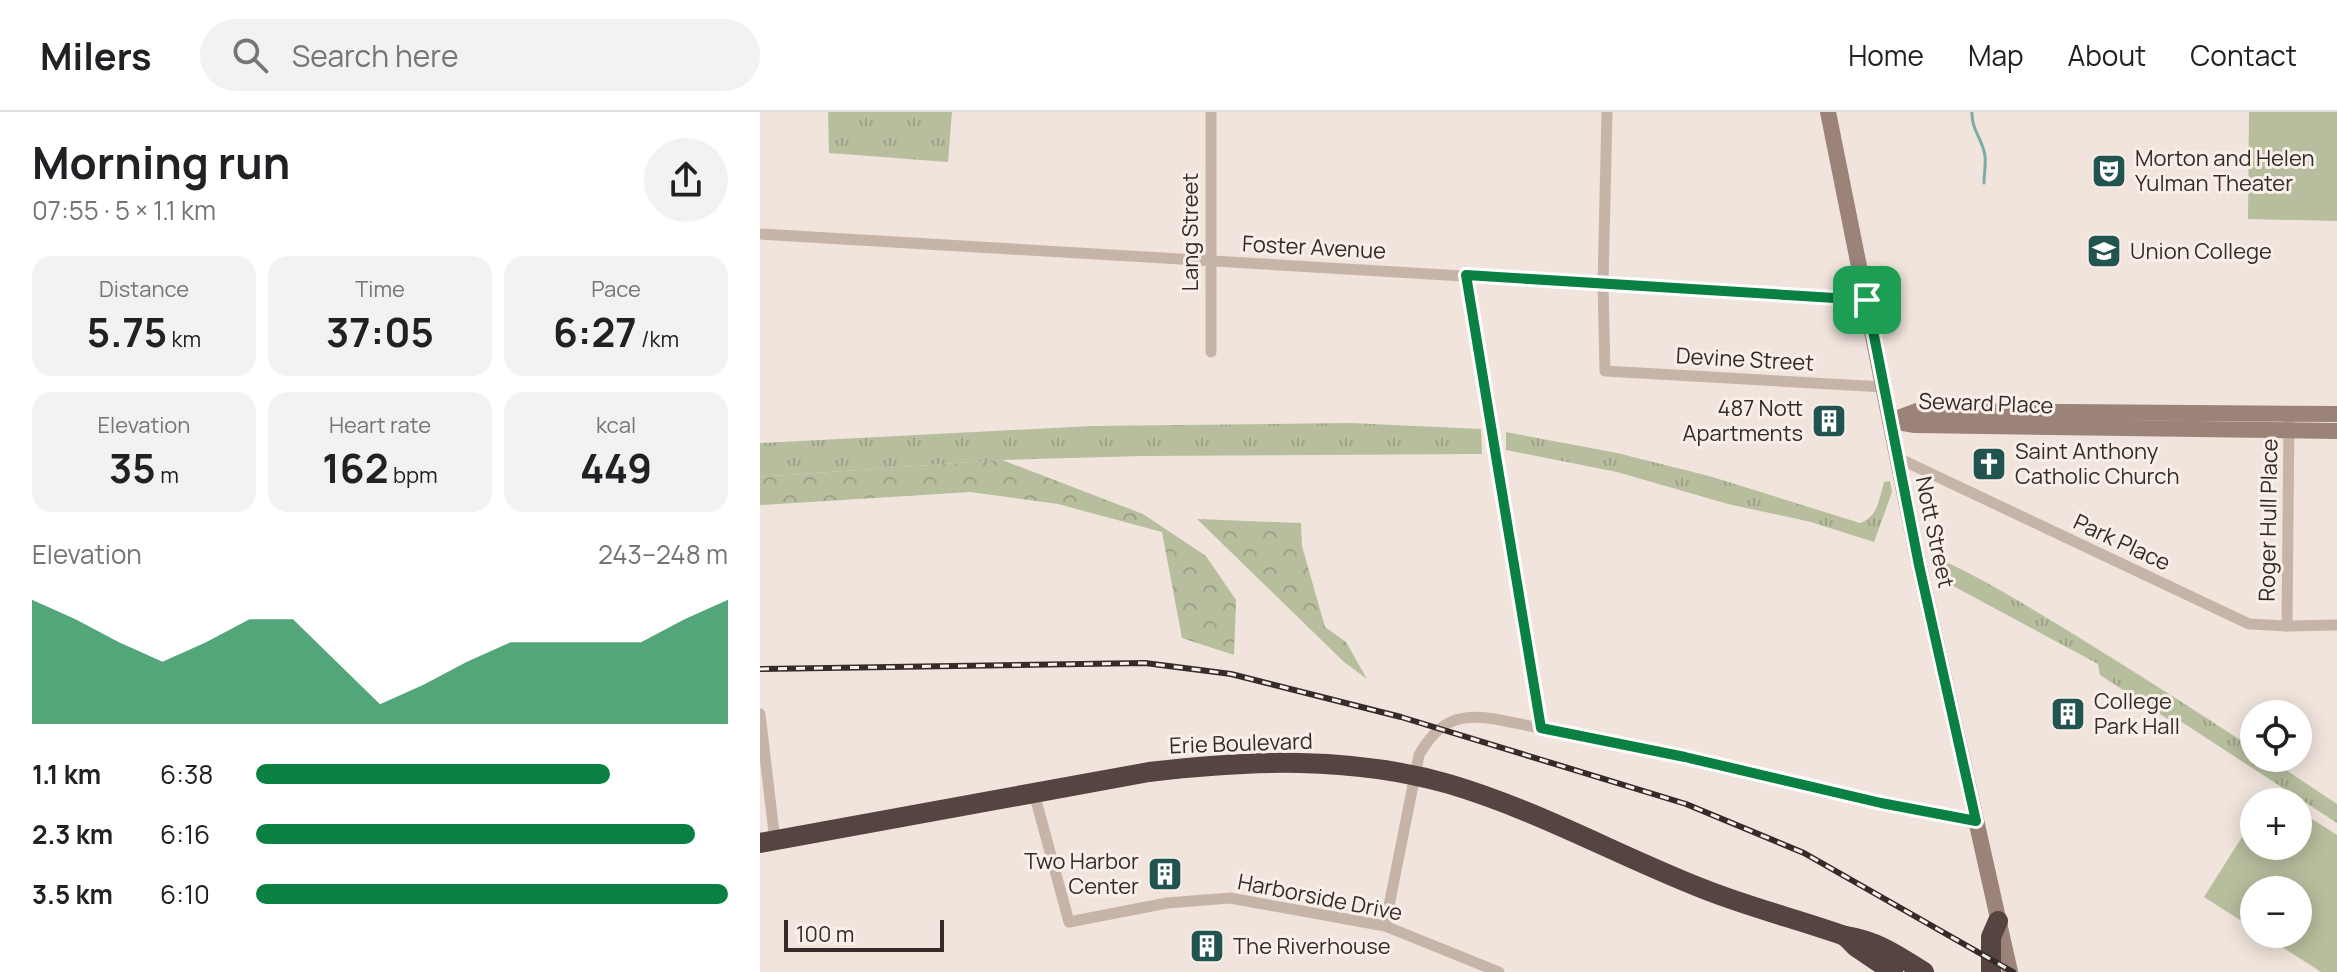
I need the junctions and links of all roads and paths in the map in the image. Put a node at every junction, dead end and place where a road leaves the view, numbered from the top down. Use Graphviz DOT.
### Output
graph roads {
  1 [pos="1211,112"];
  2 [pos="1607,112"];
  3 [pos="1828,112"];
  4 [pos="760,234"];
  5 [pos="1210,262"];
  6 [pos="1466,275"];
  7 [pos="1603,284"];
  8 [pos="1867,300"];
  9 [pos="1211,352"];
  10 [pos="1884,387"];
  11 [pos="2289,414"];
  12 [pos="2337,414"];
  13 [pos="1890,421"];
  14 [pos="2337,431"];
  15 [pos="2289,432"];
  16 [pos="1898,458"];
  17 [pos="2337,625"];
  18 [pos="2287,626"];
  19 [pos="760,714"];
  20 [pos="1541,728"];
  21 [pos="1414,776"];
  22 [pos="1034,793"];
  23 [pos="1976,821"];
  24 [pos="767,842"];
  25 [pos="1998,921"];
  26 [pos="1385,926"];
  27 [pos="1845,936"];
  28 [pos="2004,969"];
  29 [pos="1499,972"];
  30 [pos="1893,972"];
  31 [pos="1924,972"];
  1 -- 5 [label="street, Lang Street"];
  2 -- 7 [label="street"];
  3 -- 8 [label="street, Nott Street"];
  4 -- 5 [label="street, Foster Avenue"];
  5 -- 6 [label="street, Foster Avenue"];
  5 -- 9 [label="street, Lang Street"];
  6 -- 7 [label="street, Foster Avenue"];
  6 -- 20 [label="street"];
  7 -- 8 [label="street, Foster Avenue"];
  7 -- 10 [label="street, Devine Street"];
  8 -- 10 [label="street, Nott Street"];
  10 -- 13 [label="street, Nott Street"];
  11 -- 12 [label="street, Seward Place"];
  11 -- 13 [label="street, Seward Place"];
  11 -- 15 [label="street, Roger Hull Place"];
  13 -- 15 [label="street, Seward Place"];
  13 -- 16 [label="street, Nott Street"];
  14 -- 15 [label="street, Seward Place"];
  15 -- 18 [label="street, Roger Hull Place"];
  16 -- 18 [label="street, Park Place"];
  16 -- 23 [label="street, Nott Street"];
  17 -- 18 [label="street, Park Place"];
  19 -- 24 [label="street"];
  20 -- 21 [label="street"];
  20 -- 23 [label="street"];
  21 -- 22 [label="highway, Erie Boulevard"];
  21 -- 26 [label="street"];
  21 -- 27 [label="highway, Erie Boulevard"];
  22 -- 24 [label="highway, Erie Boulevard"];
  22 -- 26 [label="street, Harborside Drive"];
  23 -- 25 [label="street, Nott Street"];
  25 -- 28 [label="highway"];
  26 -- 29 [label="street, Harborside Drive"];
  27 -- 30 [label="highway, Erie Boulevard"];
  27 -- 31 [label="highway, Erie Boulevard"];
}
